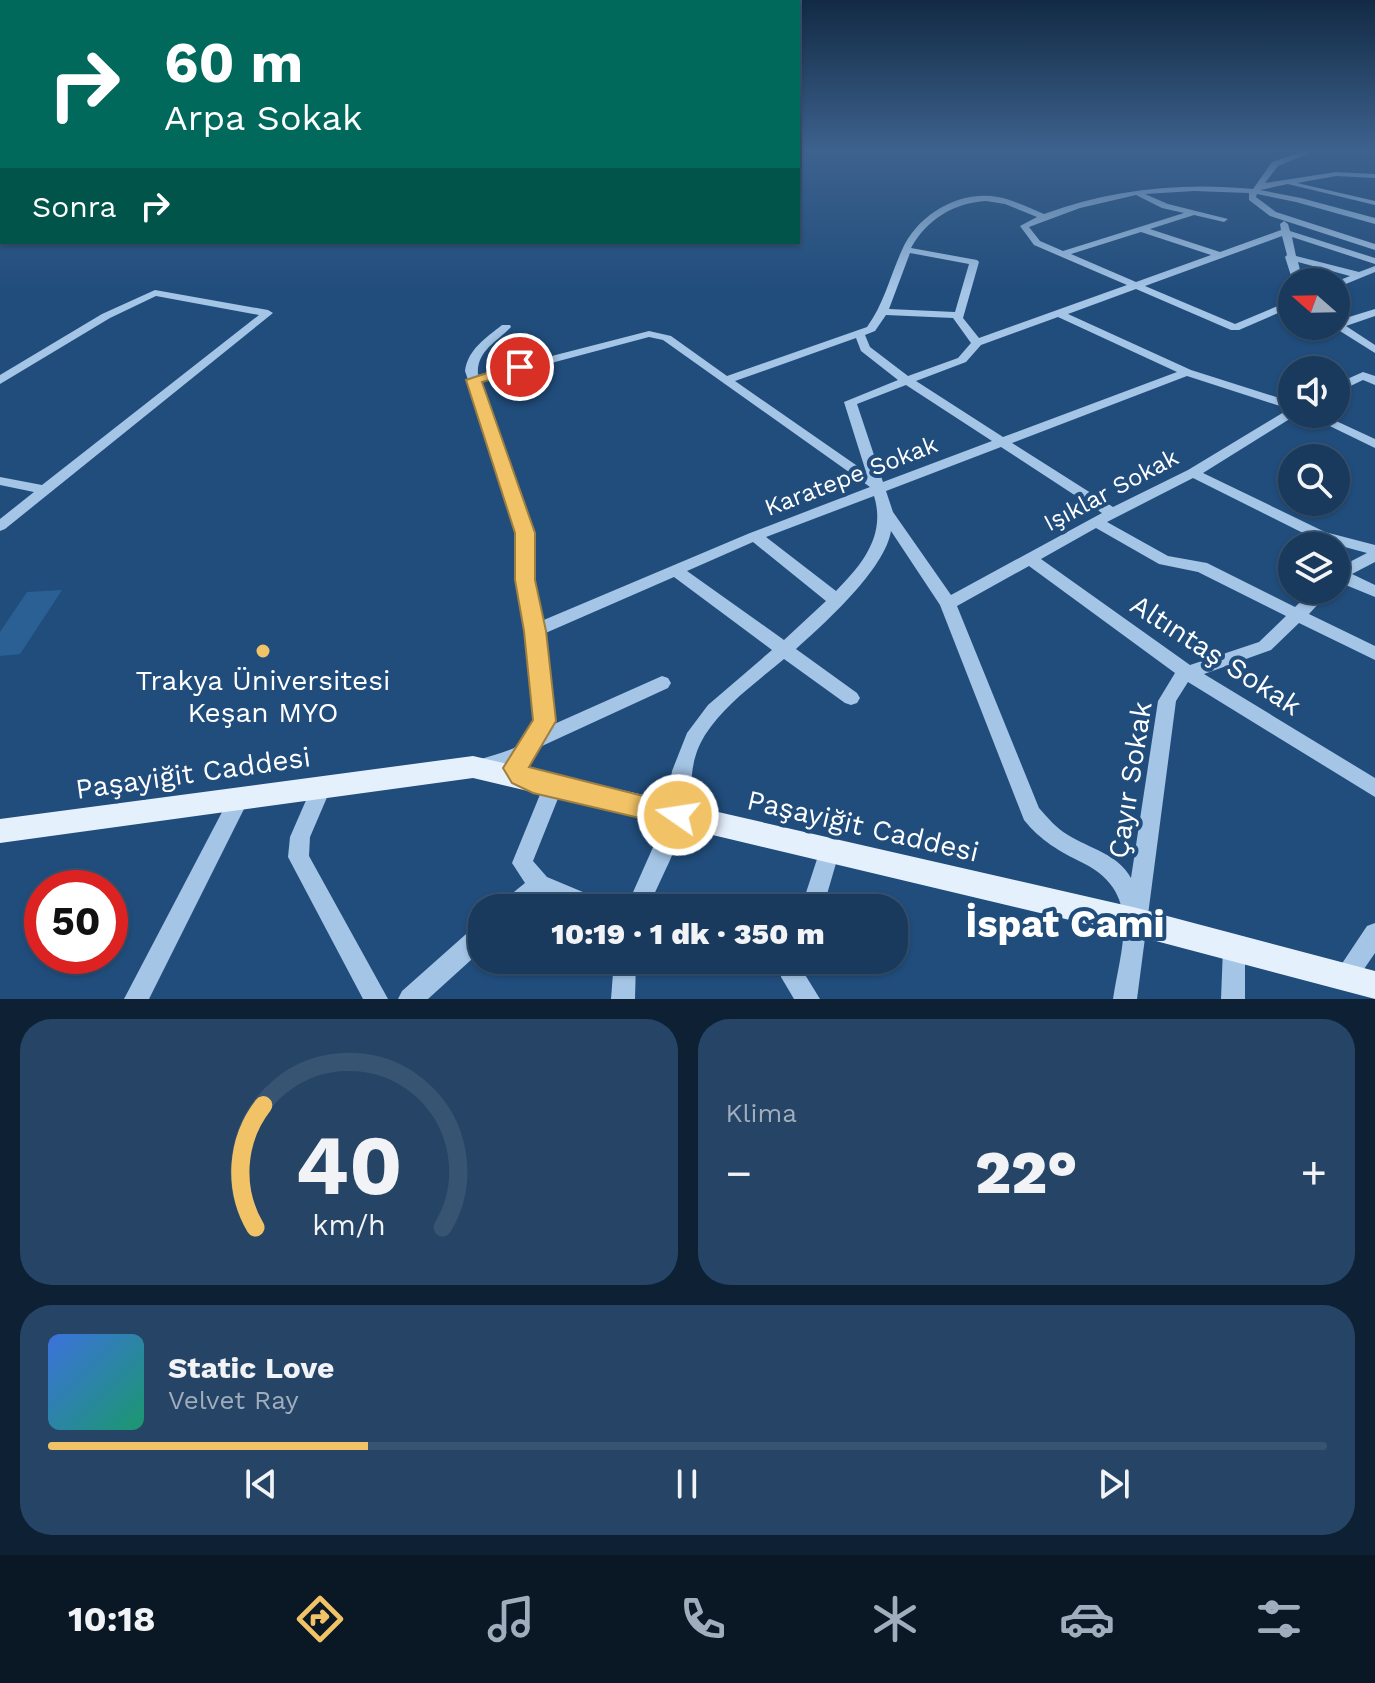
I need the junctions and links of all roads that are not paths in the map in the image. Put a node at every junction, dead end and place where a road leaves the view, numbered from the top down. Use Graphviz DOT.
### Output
graph roads {
  1 [pos="1123,197"];
  2 [pos="1145,197"];
  3 [pos="1254,197"];
  4 [pos="1284,197"];
  5 [pos="1347,197"];
  6 [pos="1375,203"];
  7 [pos="1192,213"];
  8 [pos="1045,218"];
  9 [pos="1284,218"];
  10 [pos="1224,219"];
  11 [pos="1375,221"];
  12 [pos="1141,229"];
  13 [pos="1284,232"];
  14 [pos="1375,247"];
  15 [pos="906,250"];
  16 [pos="1063,254"];
  17 [pos="1220,255"];
  18 [pos="1290,257"];
  19 [pos="1375,261"];
  20 [pos="1294,268"];
  21 [pos="1375,269"];
  22 [pos="1358,275"];
  23 [pos="1350,279"];
  24 [pos="1135,286"];
  25 [pos="1278,309"];
  26 [pos="881,312"];
  27 [pos="1375,312"];
  28 [pos="1060,314"];
  29 [pos="958,315"];
  30 [pos="1350,320"];
  31 [pos="506,327"];
  32 [pos="1350,333"];
  33 [pos="860,335"];
  34 [pos="975,340"];
  35 [pos="1375,350"];
  36 [pos="1187,372"];
  37 [pos="0,380"];
  38 [pos="473,380"];
  39 [pos="726,380"];
  40 [pos="906,380"];
  41 [pos="1375,381"];
  42 [pos="1350,382"];
  43 [pos="1278,401"];
  44 [pos="1278,421"];
  45 [pos="1341,428"];
  46 [pos="1001,443"];
  47 [pos="1375,444"];
  48 [pos="1193,473"];
  49 [pos="0,481"];
  50 [pos="880,488"];
  51 [pos="45,490"];
  52 [pos="855,498"];
  53 [pos="886,512"];
  54 [pos="1112,513"];
  55 [pos="1097,522"];
  56 [pos="0,526"];
  57 [pos="755,536"];
  58 [pos="1375,553"];
  59 [pos="1032,560"];
  60 [pos="1350,567"];
  61 [pos="675,570"];
  62 [pos="1350,580"];
  63 [pos="1375,591"];
  64 [pos="836,600"];
  65 [pos="948,604"];
  66 [pos="1310,604"];
  67 [pos="1299,615"];
  68 [pos="535,631"];
  69 [pos="784,650"];
  70 [pos="1375,654"];
  71 [pos="1188,673"];
  72 [pos="662,683"];
  73 [pos="851,698"];
  74 [pos="529,747"];
  75 [pos="473,767"];
  76 [pos="543,784"];
  77 [pos="321,788"];
  78 [pos="1375,788"];
  79 [pos="239,799"];
  80 [pos="678,815"];
  81 [pos="0,831"];
  82 [pos="829,853"];
  83 [pos="539,884"];
  84 [pos="528,894"];
  85 [pos="562,894"];
  86 [pos="643,894"];
  87 [pos="816,894"];
  88 [pos="1137,922"];
  89 [pos="1375,934"];
  90 [pos="468,947"];
  91 [pos="1234,948"];
  92 [pos="624,974"];
  93 [pos="793,974"];
  94 [pos="1345,977"];
  95 [pos="1375,986"];
  96 [pos="136,999"];
  97 [pos="376,999"];
  98 [pos="410,999"];
  99 [pos="623,999"];
  100 [pos="808,999"];
  101 [pos="1125,999"];
  102 [pos="1233,999"];
  1 -- 8 [label="street"];
  2 -- 7 [label="street"];
  3 -- 9 [label="street"];
  4 -- 11 [label="street"];
  5 -- 6 [label="street"];
  7 -- 10 [label="street"];
  7 -- 12 [label="street"];
  8 -- 15 [label="street"];
  8 -- 16 [label="street"];
  9 -- 13 [label="street"];
  9 -- 14 [label="street"];
  12 -- 16 [label="street"];
  12 -- 17 [label="street"];
  13 -- 17 [label="street"];
  13 -- 18 [label="street"];
  13 -- 19 [label="street"];
  15 -- 26 [label="street"];
  15 -- 29 [label="street"];
  16 -- 24 [label="street"];
  17 -- 24 [label="street"];
  18 -- 20 [label="street"];
  18 -- 22 [label="street"];
  21 -- 22 [label="street"];
  22 -- 23 [label="street"];
  24 -- 25 [label="street"];
  24 -- 28 [label="street"];
  26 -- 29 [label="street"];
  26 -- 33 [label="street"];
  27 -- 30 [label="street"];
  28 -- 34 [label="street"];
  28 -- 36 [label="street"];
  29 -- 34 [label="street"];
  31 -- 38 [label="street"];
  32 -- 35 [label="street"];
  33 -- 39 [label="street"];
  33 -- 40 [label="street"];
  34 -- 40 [label="street"];
  36 -- 43 [label="street"];
  36 -- 46 [label="street, Karatepe Sokak"];
  37 -- 51 [label="street"];
  38 -- 39 [label="street"];
  38 -- 68 [label="street"];
  39 -- 50 [label="street"];
  40 -- 46 [label="street"];
  40 -- 50 [label="street"];
  41 -- 42 [label="street"];
  44 -- 48 [label="street, Işıklar Sokak"];
  45 -- 47 [label="street"];
  46 -- 50 [label="street, Karatepe Sokak"];
  46 -- 54 [label="street"];
  48 -- 54 [label="street, Işıklar Sokak"];
  48 -- 58 [label="street"];
  49 -- 51 [label="street"];
  50 -- 52 [label="street, Karatepe Sokak"];
  50 -- 53 [label="street"];
  51 -- 56 [label="street"];
  52 -- 53 [label="street"];
  52 -- 57 [label="street, Karatepe Sokak"];
  53 -- 64 [label="street"];
  53 -- 65 [label="street"];
  54 -- 55 [label="street, Işıklar Sokak"];
  55 -- 59 [label="street, Işıklar Sokak"];
  55 -- 67 [label="street"];
  57 -- 61 [label="street, Karatepe Sokak"];
  57 -- 64 [label="street"];
  58 -- 60 [label="street"];
  59 -- 65 [label="street, Işıklar Sokak"];
  59 -- 71 [label="street, Altıntaş Sokak"];
  61 -- 68 [label="street, Karatepe Sokak"];
  61 -- 69 [label="street"];
  62 -- 63 [label="street"];
  64 -- 69 [label="street"];
  65 -- 88 [label="street"];
  66 -- 67 [label="street"];
  67 -- 70 [label="street"];
  67 -- 71 [label="street"];
  68 -- 74 [label="street"];
  69 -- 73 [label="street"];
  69 -- 80 [label="street"];
  71 -- 78 [label="street, Altıntaş Sokak"];
  71 -- 88 [label="street, Çayır Sokak"];
  72 -- 74 [label="street"];
  74 -- 75 [label="street"];
  74 -- 76 [label="street"];
  75 -- 76 [label="main road, Paşayiğit Caddesi"];
  75 -- 77 [label="main road, Paşayiğit Caddesi"];
  76 -- 80 [label="main road, Paşayiğit Caddesi"];
  76 -- 83 [label="street"];
  77 -- 79 [label="main road, Paşayiğit Caddesi"];
  77 -- 97 [label="street"];
  79 -- 81 [label="main road, Paşayiğit Caddesi"];
  79 -- 96 [label="street"];
  80 -- 82 [label="main road, Paşayiğit Caddesi"];
  80 -- 86 [label="street"];
  82 -- 87 [label="street"];
  82 -- 88 [label="main road, Paşayiğit Caddesi"];
  83 -- 84 [label="street"];
  83 -- 85 [label="street"];
  88 -- 91 [label="main road, Paşayiğit Caddesi"];
  88 -- 101 [label="street, Çayır Sokak"];
  89 -- 94 [label="street"];
  90 -- 98 [label="street"];
  91 -- 94 [label="main road, Paşayiğit Caddesi"];
  91 -- 102 [label="street"];
  92 -- 99 [label="street"];
  93 -- 100 [label="street"];
  94 -- 95 [label="main road, Paşayiğit Caddesi"];
}
